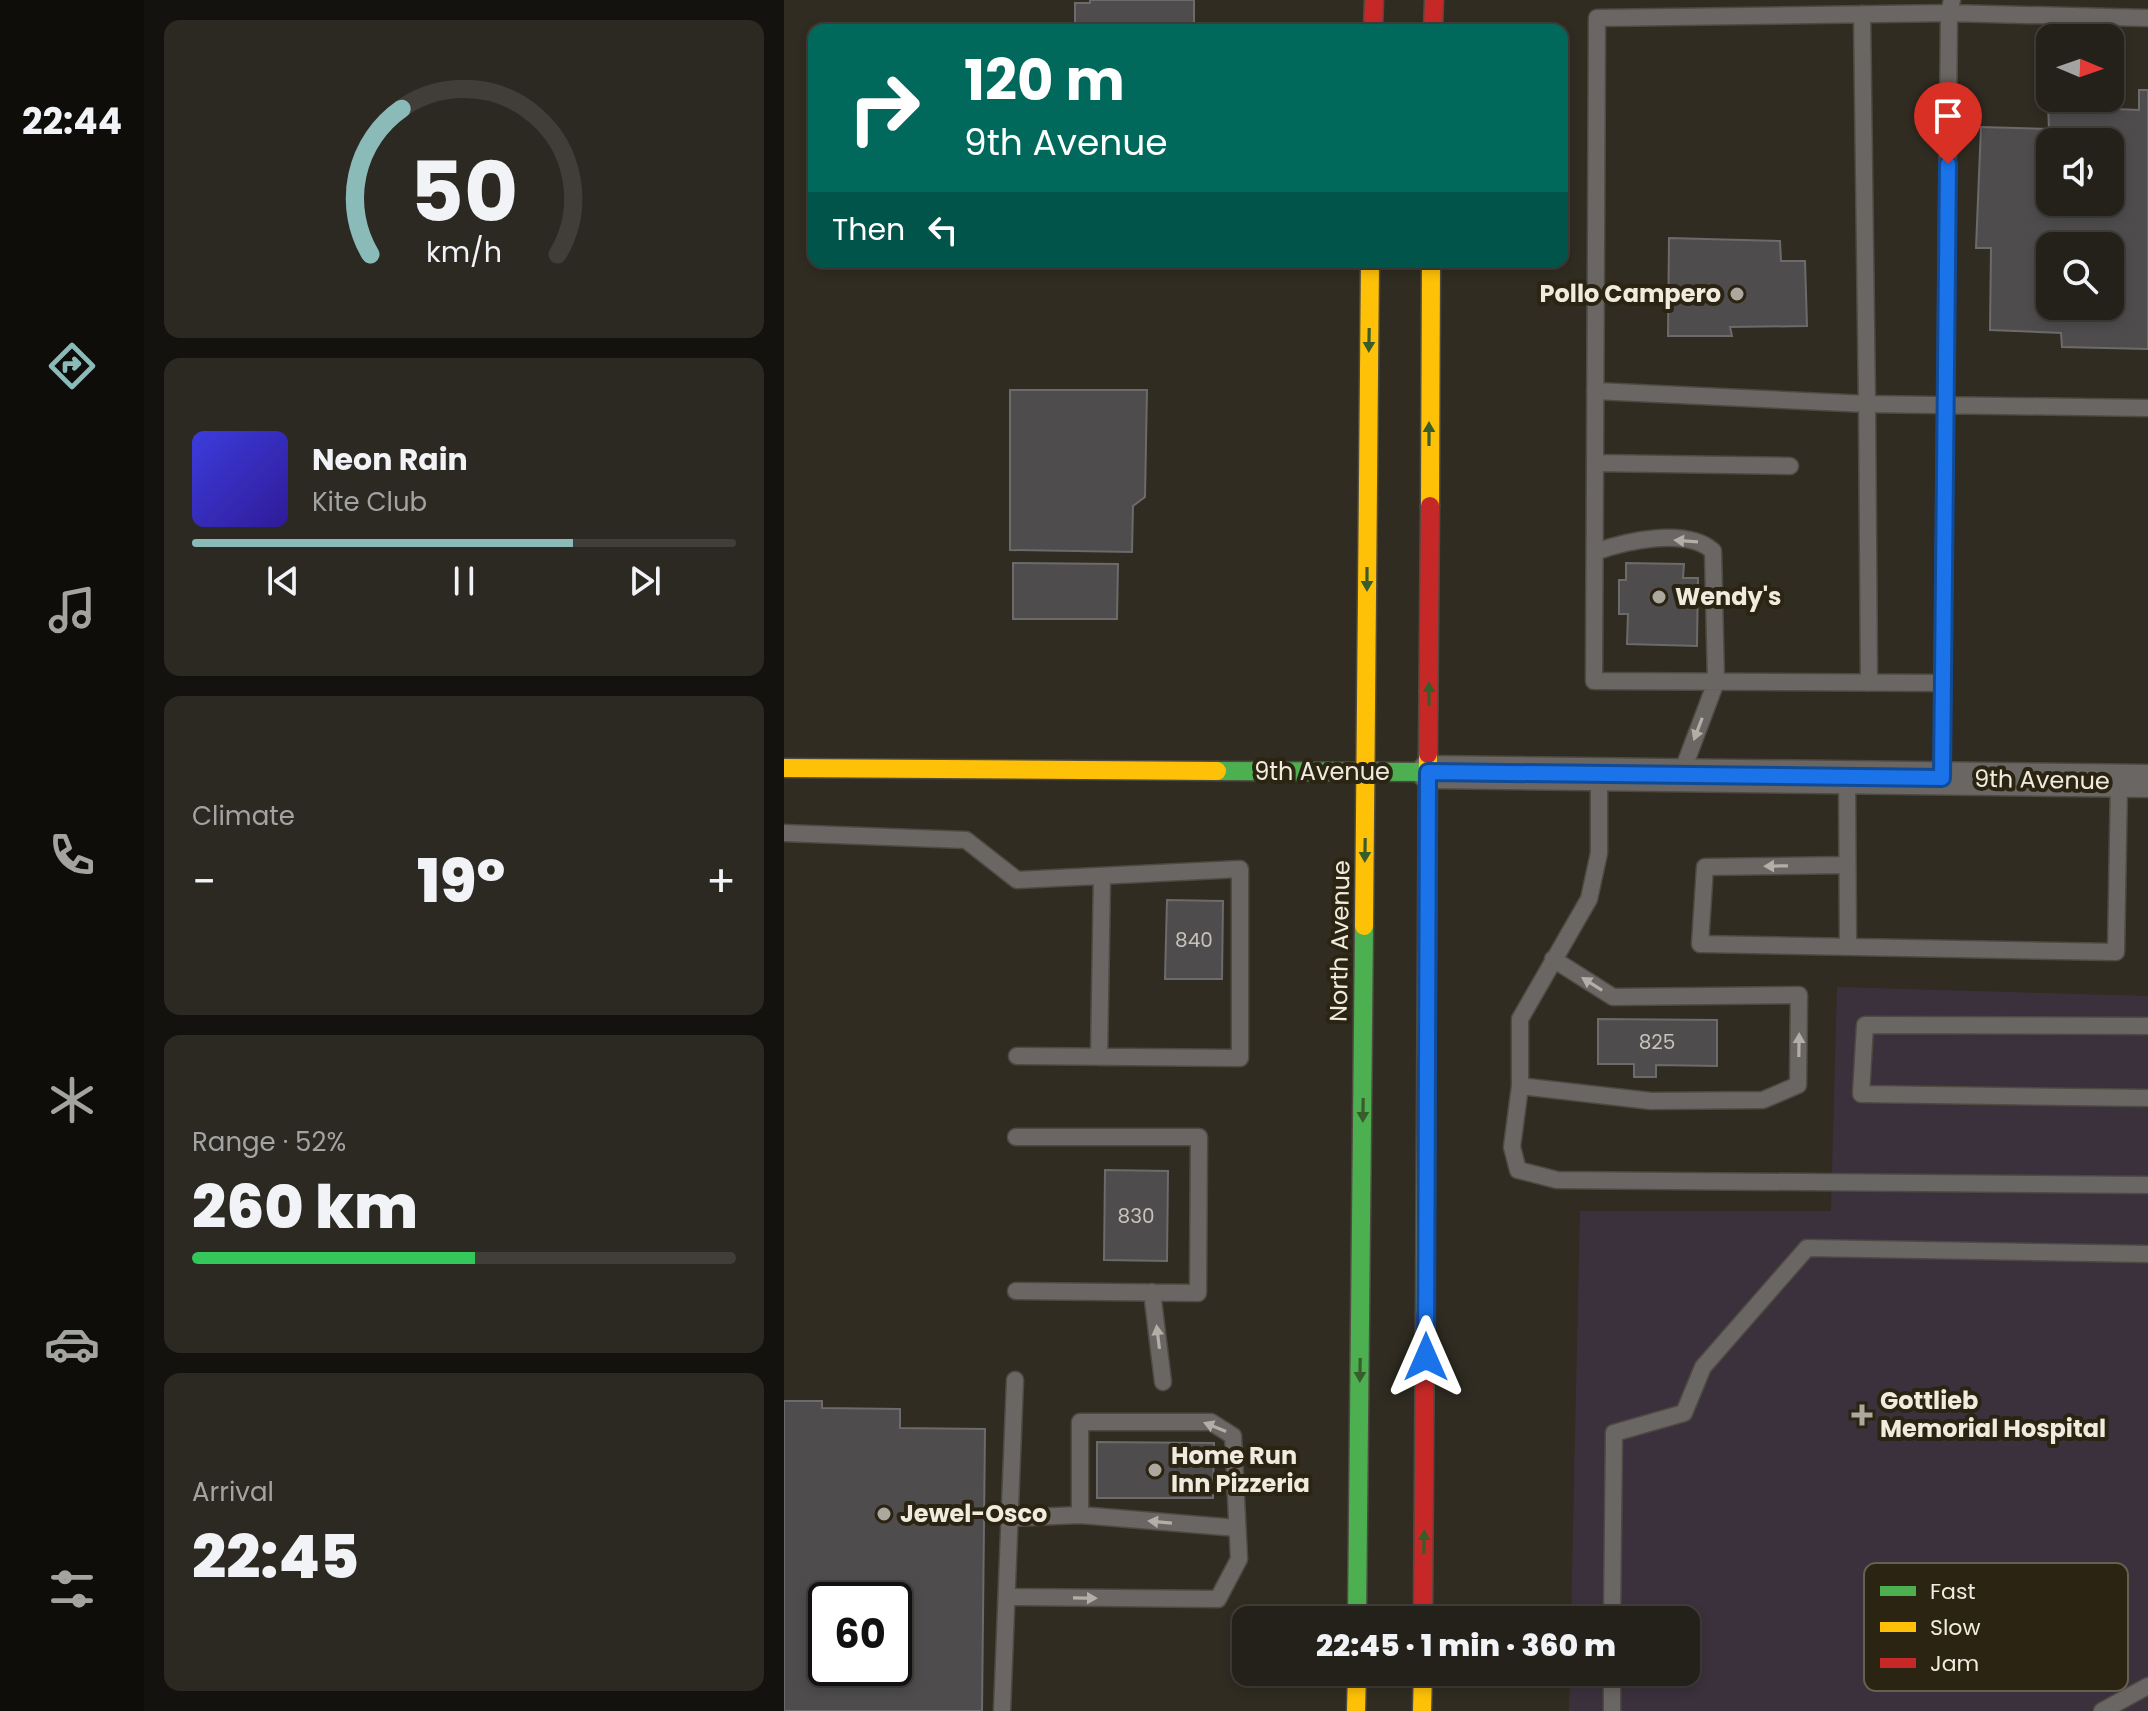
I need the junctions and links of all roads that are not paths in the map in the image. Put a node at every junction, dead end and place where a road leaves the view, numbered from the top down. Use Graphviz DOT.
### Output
graph roads {
  1 [pos="1374,0"];
  2 [pos="1434,0"];
  3 [pos="1950,6"];
  4 [pos="1862,14"];
  5 [pos="2148,18"];
  6 [pos="1373,24"];
  7 [pos="1433,24"];
  8 [pos="1370,268"];
  9 [pos="1431,268"];
  10 [pos="1595,391"];
  11 [pos="1867,404"];
  12 [pos="1946,405"];
  13 [pos="2148,408"];
  14 [pos="1595,463"];
  15 [pos="1790,466"];
  16 [pos="1595,552"];
  17 [pos="1716,682"];
  18 [pos="1869,683"];
  19 [pos="1943,683"];
  20 [pos="784,768"];
  21 [pos="1366,772"];
  22 [pos="1428,772"];
  23 [pos="1599,774"];
  24 [pos="1681,775"];
  25 [pos="1847,777"];
  26 [pos="1942,778"];
  27 [pos="2134,781"];
  28 [pos="784,833"];
  29 [pos="1847,865"];
  30 [pos="1102,876"];
  31 [pos="1848,947"];
  32 [pos="1553,959"];
  33 [pos="2148,1026"];
  34 [pos="1017,1056"];
  35 [pos="1099,1057"];
  36 [pos="1520,1086"];
  37 [pos="2148,1098"];
  38 [pos="1016,1137"];
  39 [pos="2148,1185"];
  40 [pos="2148,1254"];
  41 [pos="1016,1291"];
  42 [pos="1152,1292"];
  43 [pos="1015,1380"];
  44 [pos="1163,1382"];
  45 [pos="1080,1515"];
  46 [pos="1010,1518"];
  47 [pos="1237,1528"];
  48 [pos="1007,1597"];
  49 [pos="1357,1606"];
  50 [pos="1423,1606"];
  51 [pos="1612,1606"];
  52 [pos="1357,1686"];
  53 [pos="1423,1686"];
  54 [pos="1612,1686"];
  55 [pos="2148,1686"];
  56 [pos="1002,1711"];
  57 [pos="1356,1711"];
  58 [pos="1422,1711"];
  59 [pos="1612,1711"];
  60 [pos="2102,1711"];
  1 -- 6 [label="main road"];
  2 -- 7 [label="main road"];
  3 -- 4 [label="lane"];
  3 -- 5 [label="lane"];
  3 -- 12 [label="lane"];
  4 -- 10 [label="lane"];
  4 -- 11 [label="lane"];
  8 -- 21 [label="main road, North Avenue, one-way"];
  22 -- 9 [label="main road, one-way"];
  10 -- 11 [label="lane"];
  10 -- 14 [label="lane"];
  11 -- 12 [label="lane"];
  11 -- 18 [label="lane"];
  12 -- 13 [label="lane"];
  12 -- 19 [label="lane"];
  14 -- 15 [label="lane"];
  14 -- 16 [label="lane"];
  16 -- 17 [label="lane"];
  17 -- 16 [label="lane, one-way"];
  17 -- 18 [label="lane"];
  17 -- 24 [label="lane, one-way"];
  18 -- 19 [label="lane"];
  19 -- 26 [label="lane"];
  20 -- 21 [label="main road, 9th Avenue"];
  21 -- 22 [label="main road, 9th Avenue"];
  21 -- 49 [label="main road, North Avenue, one-way"];
  22 -- 23 [label="street, 9th Avenue"];
  50 -- 22 [label="main road, one-way"];
  23 -- 24 [label="street, 9th Avenue"];
  23 -- 32 [label="lane"];
  24 -- 25 [label="street, 9th Avenue"];
  25 -- 26 [label="street, 9th Avenue"];
  25 -- 29 [label="lane"];
  26 -- 27 [label="street, 9th Avenue"];
  27 -- 31 [label="lane"];
  28 -- 30 [label="lane"];
  29 -- 31 [label="lane"];
  29 -- 31 [label="lane, one-way"];
  30 -- 35 [label="lane"];
  30 -- 35 [label="lane"];
  32 -- 36 [label="lane"];
  36 -- 32 [label="lane, one-way"];
  33 -- 37 [label="lane"];
  34 -- 35 [label="lane"];
  36 -- 39 [label="lane"];
  38 -- 42 [label="lane"];
  40 -- 51 [label="lane"];
  41 -- 42 [label="lane"];
  44 -- 42 [label="lane, one-way"];
  43 -- 46 [label="lane"];
  45 -- 46 [label="lane"];
  47 -- 45 [label="lane, one-way"];
  47 -- 45 [label="lane, one-way"];
  46 -- 48 [label="lane"];
  48 -- 47 [label="lane, one-way"];
  48 -- 56 [label="lane"];
  52 -- 57 [label="main road"];
  53 -- 58 [label="main road"];
  54 -- 59 [label="lane"];
  55 -- 60 [label="lane"];
}
